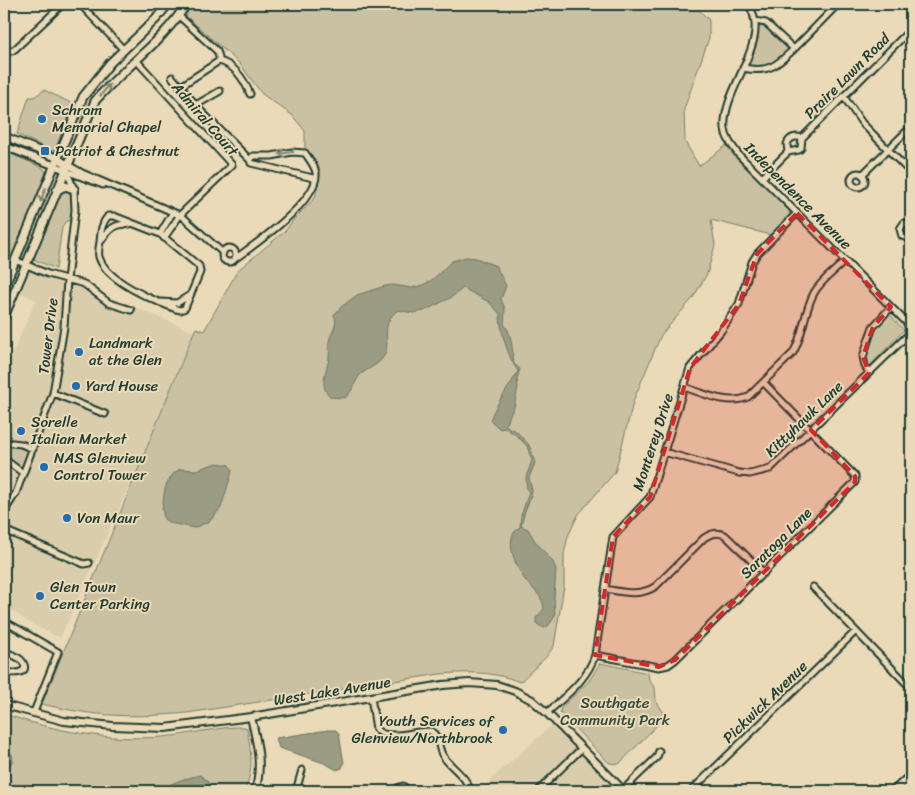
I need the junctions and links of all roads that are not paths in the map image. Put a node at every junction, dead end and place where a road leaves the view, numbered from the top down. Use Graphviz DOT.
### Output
graph roads {
  1 [pos="63,4"];
  2 [pos="80,4"];
  3 [pos="168,4"];
  4 [pos="186,4"];
  5 [pos="748,4"];
  6 [pos="838,4"];
  7 [pos="906,4"];
  8 [pos="911,10"];
  9 [pos="179,16"];
  10 [pos="755,21"];
  11 [pos="909,31"];
  12 [pos="4,48"];
  13 [pos="794,49"];
  14 [pos="124,50"];
  15 [pos="136,60"];
  16 [pos="219,61"];
  17 [pos="743,68"];
  18 [pos="172,76"];
  19 [pos="181,86"];
  20 [pos="220,91"];
  21 [pos="250,94"];
  22 [pos="844,97"];
  23 [pos="196,105"];
  24 [pos="911,127"];
  25 [pos="4,136"];
  26 [pos="802,138"];
  27 [pos="4,146"];
  28 [pos="888,150"];
  29 [pos="788,152"];
  30 [pos="250,160"];
  31 [pos="55,161"];
  32 [pos="67,167"];
  33 [pos="911,173"];
  34 [pos="862,175"];
  35 [pos="762,178"];
  36 [pos="315,180"];
  37 [pos="74,189"];
  38 [pos="57,190"];
  39 [pos="173,212"];
  40 [pos="797,213"];
  41 [pos="180,215"];
  42 [pos="133,224"];
  43 [pos="911,224"];
  44 [pos="162,236"];
  45 [pos="911,236"];
  46 [pos="100,243"];
  47 [pos="223,253"];
  48 [pos="236,258"];
  49 [pos="15,260"];
  50 [pos="845,261"];
  51 [pos="25,265"];
  52 [pos="67,280"];
  53 [pos="4,287"];
  54 [pos="891,307"];
  55 [pos="131,310"];
  56 [pos="4,317"];
  57 [pos="909,329"];
  58 [pos="869,373"];
  59 [pos="764,383"];
  60 [pos="684,387"];
  61 [pos="53,393"];
  62 [pos="105,414"];
  63 [pos="811,430"];
  64 [pos="4,442"];
  65 [pos="33,449"];
  66 [pos="664,452"];
  67 [pos="4,459"];
  68 [pos="23,473"];
  69 [pos="4,512"];
  70 [pos="4,530"];
  71 [pos="89,563"];
  72 [pos="764,573"];
  73 [pos="814,587"];
  74 [pos="605,589"];
  75 [pos="4,622"];
  76 [pos="856,631"];
  77 [pos="4,651"];
  78 [pos="595,655"];
  79 [pos="4,671"];
  80 [pos="911,688"];
  81 [pos="371,696"];
  82 [pos="5,704"];
  83 [pos="34,712"];
  84 [pos="547,713"];
  85 [pos="251,717"];
  86 [pos="582,748"];
  87 [pos="659,751"];
  88 [pos="302,770"];
  89 [pos="911,774"];
  90 [pos="255,791"];
  91 [pos="296,791"];
  92 [pos="394,791"];
  93 [pos="409,791"];
  94 [pos="470,791"];
  95 [pos="538,791"];
  96 [pos="623,791"];
  97 [pos="691,791"];
  98 [pos="894,791"];
  1 -- 12 [label="street"];
  2 -- 14 [label="street"];
  3 -- 14 [label="main road"];
  4 -- 9 [label="main road"];
  5 -- 10 [label="street, Independence Avenue"];
  6 -- 13 [label="street"];
  7 -- 8 [label="main road"];
  9 -- 15 [label="main road"];
  9 -- 16 [label="street"];
  10 -- 13 [label="street"];
  10 -- 17 [label="street, Independence Avenue"];
  11 -- 22 [label="street, Praire Lawn Road"];
  13 -- 17 [label="street"];
  14 -- 31 [label="main road"];
  32 -- 15 [label="main road, one-way"];
  15 -- 41 [label="street, Admiral Court"];
  16 -- 19 [label="street"];
  16 -- 21 [label="street"];
  17 -- 35 [label="street, Independence Avenue"];
  18 -- 19 [label="street"];
  19 -- 23 [label="street"];
  20 -- 23 [label="street"];
  22 -- 26 [label="street, Praire Lawn Road"];
  22 -- 28 [label="street"];
  23 -- 30 [label="street"];
  24 -- 28 [label="street"];
  25 -- 31 [label="street"];
  26 -- 29 [label="street"];
  26 -- 29 [label="street"];
  27 -- 31 [label="street"];
  28 -- 33 [label="street"];
  28 -- 34 [label="street"];
  29 -- 35 [label="street"];
  30 -- 36 [label="street"];
  36 -- 30 [label="street, one-way"];
  31 -- 32 [label="street"];
  31 -- 49 [label="main road, one-way"];
  32 -- 37 [label="street, Tower Drive"];
  32 -- 38 [label="main road"];
  32 -- 39 [label="street"];
  35 -- 40 [label="street, Independence Avenue"];
  36 -- 48 [label="street"];
  37 -- 38 [label="main road"];
  37 -- 52 [label="street, Tower Drive"];
  38 -- 51 [label="main road"];
  39 -- 41 [label="street"];
  39 -- 44 [label="street"];
  40 -- 50 [label="street, Independence Avenue"];
  40 -- 60 [label="street, Monterey Drive"];
  41 -- 44 [label="street, Admiral Court"];
  41 -- 47 [label="street"];
  42 -- 44 [label="street"];
  42 -- 46 [label="street"];
  42 -- 46 [label="street"];
  43 -- 45 [label="street"];
  44 -- 46 [label="street"];
  47 -- 48 [label="street"];
  47 -- 48 [label="street"];
  49 -- 51 [label="street"];
  49 -- 53 [label="main road"];
  50 -- 54 [label="street, Independence Avenue"];
  50 -- 59 [label="street"];
  51 -- 52 [label="street"];
  51 -- 56 [label="main road"];
  52 -- 55 [label="street"];
  52 -- 61 [label="street, Tower Drive"];
  54 -- 57 [label="street, Independence Avenue"];
  54 -- 58 [label="street"];
  57 -- 58 [label="street, Kittyhawk Lane"];
  58 -- 63 [label="street, Kittyhawk Lane"];
  59 -- 60 [label="street"];
  59 -- 63 [label="street, Saratoga Lane"];
  60 -- 66 [label="street, Monterey Drive"];
  61 -- 62 [label="street"];
  61 -- 65 [label="street, Tower Drive"];
  63 -- 66 [label="street, Kittyhawk Lane"];
  63 -- 72 [label="street, Saratoga Lane"];
  64 -- 65 [label="street"];
  65 -- 68 [label="street, Tower Drive"];
  66 -- 74 [label="street, Monterey Drive"];
  67 -- 68 [label="street"];
  68 -- 69 [label="street, Tower Drive"];
  70 -- 71 [label="street"];
  72 -- 74 [label="street"];
  72 -- 78 [label="street, Saratoga Lane"];
  73 -- 76 [label="street"];
  74 -- 78 [label="street, Monterey Drive"];
  75 -- 83 [label="street"];
  76 -- 80 [label="street"];
  76 -- 97 [label="street, Pickwick Avenue"];
  77 -- 79 [label="street"];
  78 -- 84 [label="street, Monterey Drive"];
  81 -- 84 [label="street, West Lake Avenue"];
  81 -- 85 [label="street, West Lake Avenue"];
  81 -- 94 [label="street"];
  82 -- 83 [label="street, West Lake Avenue"];
  83 -- 85 [label="street, West Lake Avenue"];
  84 -- 86 [label="street, West Lake Avenue"];
  85 -- 90 [label="street"];
  86 -- 95 [label="street"];
  86 -- 96 [label="street, West Lake Avenue"];
  87 -- 96 [label="street"];
  88 -- 91 [label="street"];
  89 -- 98 [label="main road"];
  92 -- 93 [label="street"];
}
